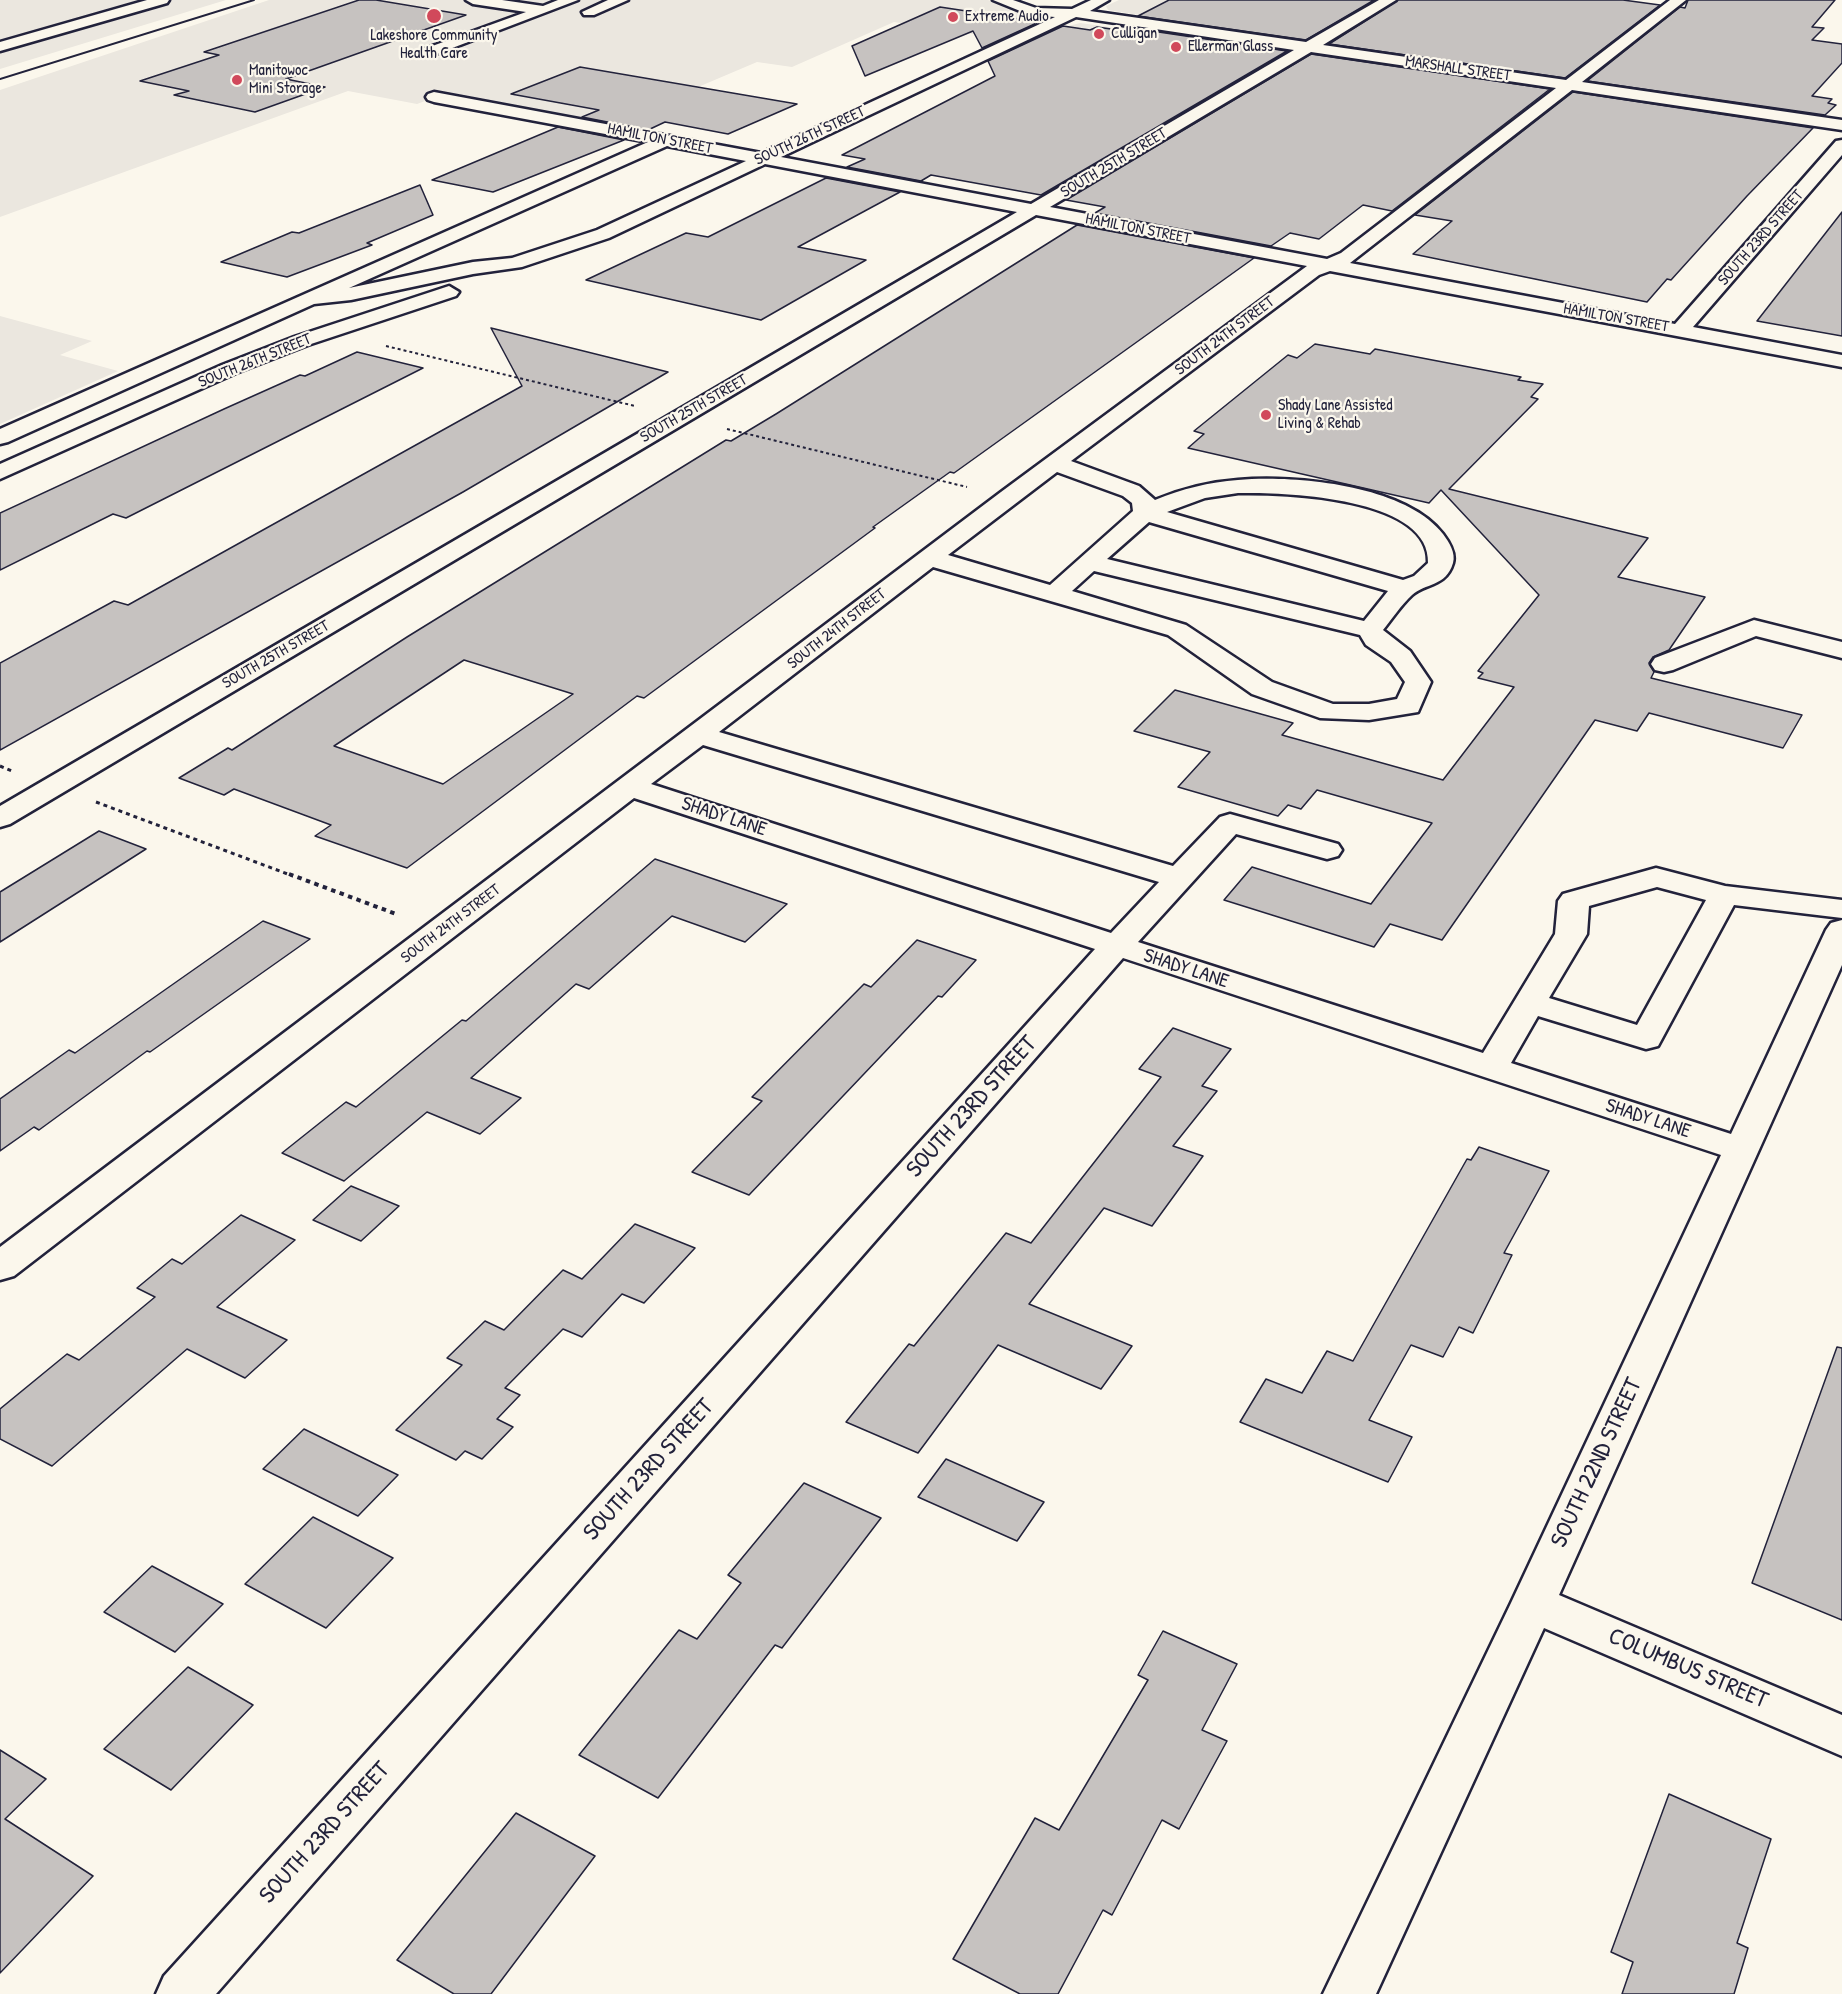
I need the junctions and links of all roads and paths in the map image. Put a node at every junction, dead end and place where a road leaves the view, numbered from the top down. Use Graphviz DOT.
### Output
graph roads {
  1 [pos="162,0"];
  2 [pos="473,0"];
  3 [pos="571,0"];
  4 [pos="621,0"];
  5 [pos="1000,0"];
  6 [pos="1044,0"];
  7 [pos="1102,0"];
  8 [pos="1389,0"];
  9 [pos="1679,0"];
  10 [pos="544,10"];
  11 [pos="589,12"];
  12 [pos="1074,13"];
  13 [pos="1106,18"];
  14 [pos="1195,23"];
  15 [pos="0,47"];
  16 [pos="1310,47"];
  17 [pos="429,52"];
  18 [pos="1569,85"];
  19 [pos="434,97"];
  20 [pos="1842,125"];
  21 [pos="666,140"];
  22 [pos="1842,145"];
  23 [pos="762,159"];
  24 [pos="1035,210"];
  25 [pos="515,263"];
  26 [pos="1329,265"];
  27 [pos="309,299"];
  28 [pos="1680,330"];
  29 [pos="1842,361"];
  30 [pos="0,437"];
  31 [pos="1055,464"];
  32 [pos="0,472"];
  33 [pos="1145,513"];
  34 [pos="930,558"];
  35 [pos="1088,562"];
  36 [pos="1404,588"];
  37 [pos="1056,593"];
  38 [pos="1370,630"];
  39 [pos="1842,650"];
  40 [pos="1664,664"];
  41 [pos="700,735"];
  42 [pos="0,766"];
  43 [pos="16,772"];
  44 [pos="632,787"];
  45 [pos="85,797"];
  46 [pos="0,818"];
  47 [pos="1327,850"];
  48 [pos="1179,878"];
  49 [pos="1724,895"];
  50 [pos="1842,909"];
  51 [pos="396,914"];
  52 [pos="1842,930"];
  53 [pos="1116,946"];
  54 [pos="1530,1003"];
  55 [pos="1491,1068"];
  56 [pos="1740,1149"];
  57 [pos="0,1267"];
  58 [pos="1533,1603"];
  59 [pos="1842,1736"];
  60 [pos="182,1994"];
  61 [pos="1350,1994"];
  1 -- 15 [label="street"];
  2 -- 10 [label="street"];
  3 -- 10 [label="street"];
  4 -- 11 [label="street"];
  5 -- 12 [label="street, MARSHALL STREET"];
  6 -- 12 [label="street, MARSHALL STREET"];
  7 -- 12 [label="street, SOUTH 26TH STREET"];
  8 -- 16 [label="street, SOUTH 25TH STREET"];
  9 -- 18 [label="street, SOUTH 24TH STREET"];
  10 -- 17 [label="street"];
  12 -- 13 [label="street, MARSHALL STREET"];
  12 -- 23 [label="street, SOUTH 26TH STREET"];
  13 -- 14 [label="street, MARSHALL STREET"];
  13 -- 14 [label="street"];
  14 -- 16 [label="street, MARSHALL STREET"];
  16 -- 18 [label="street, MARSHALL STREET"];
  16 -- 24 [label="street, SOUTH 25TH STREET"];
  18 -- 20 [label="street, MARSHALL STREET"];
  18 -- 26 [label="street, SOUTH 24TH STREET"];
  19 -- 21 [label="street, HAMILTON STREET"];
  21 -- 23 [label="street, HAMILTON STREET"];
  21 -- 27 [label="street, SOUTH 26TH STREET"];
  22 -- 28 [label="street, SOUTH 23RD STREET"];
  23 -- 24 [label="street, HAMILTON STREET"];
  23 -- 25 [label="street, SOUTH 26TH STREET"];
  24 -- 26 [label="street, HAMILTON STREET"];
  24 -- 46 [label="street, SOUTH 25TH STREET"];
  25 -- 27 [label="street, SOUTH 26TH STREET"];
  25 -- 32 [label="street, SOUTH 26TH STREET"];
  26 -- 28 [label="street, HAMILTON STREET"];
  26 -- 31 [label="street, SOUTH 24TH STREET"];
  27 -- 30 [label="street, SOUTH 26TH STREET"];
  28 -- 29 [label="street, HAMILTON STREET"];
  31 -- 33 [label="street"];
  31 -- 34 [label="street, SOUTH 24TH STREET"];
  33 -- 35 [label="street"];
  33 -- 36 [label="street"];
  33 -- 36 [label="street"];
  34 -- 37 [label="street"];
  34 -- 41 [label="street, SOUTH 24TH STREET"];
  35 -- 37 [label="street"];
  35 -- 38 [label="street"];
  36 -- 38 [label="street"];
  37 -- 38 [label="street"];
  39 -- 40 [label="street"];
  41 -- 44 [label="street, SOUTH 24TH STREET"];
  41 -- 48 [label="street"];
  42 -- 43 [label="path"];
  44 -- 53 [label="street, SHADY LANE"];
  44 -- 57 [label="street, SOUTH 24TH STREET"];
  45 -- 51 [label="path"];
  47 -- 48 [label="street, SOUTH 23RD STREET"];
  48 -- 53 [label="street, SOUTH 23RD STREET"];
  49 -- 50 [label="street"];
  49 -- 54 [label="street"];
  49 -- 54 [label="street"];
  52 -- 56 [label="street, SOUTH 22ND STREET"];
  53 -- 55 [label="street, SHADY LANE"];
  53 -- 60 [label="street, SOUTH 23RD STREET"];
  54 -- 55 [label="street"];
  55 -- 56 [label="street, SHADY LANE"];
  56 -- 58 [label="street, SOUTH 22ND STREET"];
  58 -- 59 [label="street, COLUMBUS STREET"];
  58 -- 61 [label="street, SOUTH 22ND STREET"];
}
